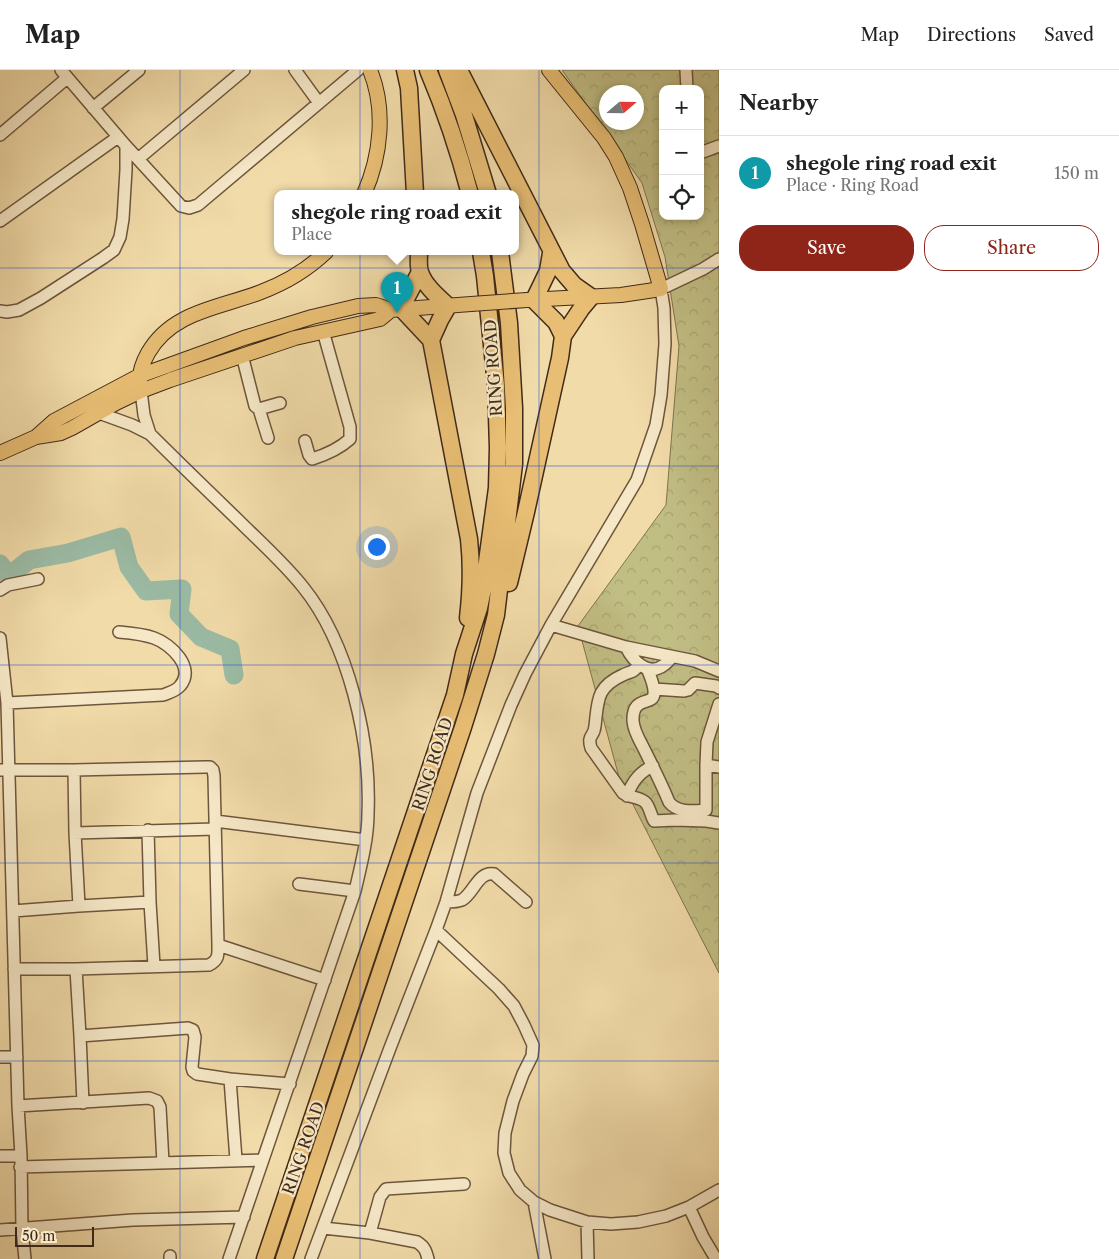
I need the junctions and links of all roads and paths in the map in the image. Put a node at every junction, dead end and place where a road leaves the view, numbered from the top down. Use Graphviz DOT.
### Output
graph roads {
  1 [pos="139,70"];
  2 [pos="244,70"];
  3 [pos="295,70"];
  4 [pos="358,70"];
  5 [pos="370,70"];
  6 [pos="405,70"];
  7 [pos="428,70"];
  8 [pos="447,70"];
  9 [pos="459,70"];
  10 [pos="549,70"];
  11 [pos="686,70"];
  12 [pos="64,74"];
  13 [pos="687,85"];
  14 [pos="319,103"];
  15 [pos="93,108"];
  16 [pos="0,135"];
  17 [pos="122,141"];
  18 [pos="719,146"];
  19 [pos="704,152"];
  20 [pos="138,159"];
  21 [pos="366,190"];
  22 [pos="415,190"];
  23 [pos="469,190"];
  24 [pos="487,190"];
  25 [pos="0,221"];
  26 [pos="552,253"];
  27 [pos="323,255"];
  28 [pos="419,255"];
  29 [pos="481,255"];
  30 [pos="500,255"];
  31 [pos="719,259"];
  32 [pos="420,272"];
  33 [pos="661,289"];
  34 [pos="591,297"];
  35 [pos="530,300"];
  36 [pos="448,306"];
  37 [pos="396,309"];
  38 [pos="0,311"];
  39 [pos="323,331"];
  40 [pos="563,336"];
  41 [pos="431,340"];
  42 [pos="242,355"];
  43 [pos="139,376"];
  44 [pos="141,391"];
  45 [pos="280,404"];
  46 [pos="259,409"];
  47 [pos="99,412"];
  48 [pos="150,434"];
  49 [pos="36,437"];
  50 [pos="268,438"];
  51 [pos="304,441"];
  52 [pos="0,453"];
  53 [pos="38,579"];
  54 [pos="0,590"];
  55 [pos="496,615"];
  56 [pos="550,625"];
  57 [pos="119,632"];
  58 [pos="0,638"];
  59 [pos="626,648"];
  60 [pos="464,654"];
  61 [pos="672,657"];
  62 [pos="643,667"];
  63 [pos="719,671"];
  64 [pos="719,688"];
  65 [pos="654,689"];
  66 [pos="8,703"];
  67 [pos="719,704"];
  68 [pos="706,765"];
  69 [pos="652,766"];
  70 [pos="719,767"];
  71 [pos="5,770"];
  72 [pos="74,770"];
  73 [pos="627,796"];
  74 [pos="706,816"];
  75 [pos="719,823"];
  76 [pos="215,825"];
  77 [pos="148,830"];
  78 [pos="75,833"];
  79 [pos="366,840"];
  80 [pos="299,884"];
  81 [pos="355,891"];
  82 [pos="150,902"];
  83 [pos="446,902"];
  84 [pos="526,902"];
  85 [pos="79,906"];
  86 [pos="13,911"];
  87 [pos="436,930"];
  88 [pos="218,945"];
  89 [pos="154,966"];
  90 [pos="14,969"];
  91 [pos="76,969"];
  92 [pos="325,980"];
  93 [pos="80,1036"];
  94 [pos="0,1057"];
  95 [pos="16,1057"];
  96 [pos="230,1079"];
  97 [pos="290,1084"];
  98 [pos="83,1103"];
  99 [pos="18,1106"];
  100 [pos="0,1156"];
  101 [pos="236,1160"];
  102 [pos="263,1160"];
  103 [pos="21,1162"];
  104 [pos="164,1163"];
  105 [pos="464,1184"];
  106 [pos="719,1190"];
  107 [pos="534,1202"];
  108 [pos="690,1207"];
  109 [pos="244,1217"];
  110 [pos="587,1222"];
  111 [pos="323,1228"];
  112 [pos="22,1229"];
  113 [pos="0,1230"];
  114 [pos="370,1233"];
  115 [pos="26,1259"];
  116 [pos="229,1259"];
  117 [pos="265,1259"];
  118 [pos="284,1259"];
  119 [pos="311,1259"];
  120 [pos="428,1259"];
  121 [pos="544,1259"];
  122 [pos="588,1259"];
  123 [pos="716,1259"];
  1 -- 15 [label="street"];
  2 -- 20 [label="street"];
  3 -- 14 [label="street"];
  4 -- 14 [label="street"];
  5 -- 21 [label="main road"];
  6 -- 22 [label="highway"];
  7 -- 23 [label="highway"];
  8 -- 24 [label="highway"];
  9 -- 26 [label="highway"];
  10 -- 33 [label="main road"];
  11 -- 13 [label="street"];
  12 -- 15 [label="street"];
  12 -- 16 [label="street"];
  14 -- 20 [label="street"];
  15 -- 17 [label="street"];
  17 -- 20 [label="street"];
  17 -- 25 [label="street"];
  17 -- 38 [label="street"];
  18 -- 19 [label="street"];
  26 -- 34 [label="highway"];
  26 -- 35 [label="highway"];
  27 -- 43 [label="main road"];
  28 -- 32 [label="highway"];
  29 -- 60 [label="highway, RING ROAD"];
  30 -- 55 [label="highway, RING ROAD"];
  31 -- 33 [label="street"];
  32 -- 36 [label="highway"];
  32 -- 37 [label="highway"];
  33 -- 34 [label="main road"];
  33 -- 56 [label="street"];
  34 -- 35 [label="main road"];
  34 -- 40 [label="highway"];
  35 -- 36 [label="main road, bridge"];
  35 -- 40 [label="highway"];
  36 -- 37 [label="main road"];
  36 -- 41 [label="highway"];
  37 -- 39 [label="main road"];
  37 -- 41 [label="highway"];
  37 -- 43 [label="main road"];
  39 -- 42 [label="main road"];
  39 -- 51 [label="street"];
  40 -- 55 [label="highway"];
  41 -- 60 [label="highway"];
  42 -- 44 [label="main road"];
  42 -- 46 [label="street"];
  43 -- 44 [label="main road"];
  43 -- 49 [label="main road"];
  44 -- 47 [label="main road"];
  44 -- 48 [label="street"];
  45 -- 46 [label="street"];
  46 -- 50 [label="street"];
  47 -- 48 [label="street"];
  47 -- 49 [label="main road"];
  48 -- 79 [label="street"];
  49 -- 52 [label="main road"];
  53 -- 54 [label="street"];
  55 -- 118 [label="highway, RING ROAD"];
  56 -- 59 [label="street"];
  56 -- 83 [label="street"];
  57 -- 66 [label="street"];
  58 -- 66 [label="street"];
  59 -- 61 [label="street"];
  59 -- 62 [label="street"];
  60 -- 117 [label="highway, RING ROAD"];
  61 -- 62 [label="street"];
  61 -- 63 [label="street"];
  62 -- 65 [label="street"];
  62 -- 73 [label="street"];
  64 -- 65 [label="street"];
  65 -- 69 [label="street"];
  66 -- 71 [label="street"];
  67 -- 68 [label="street"];
  68 -- 70 [label="street"];
  68 -- 74 [label="street"];
  69 -- 73 [label="street"];
  69 -- 74 [label="street"];
  71 -- 72 [label="street"];
  71 -- 86 [label="street"];
  72 -- 76 [label="street"];
  72 -- 78 [label="street"];
  73 -- 74 [label="street"];
  74 -- 75 [label="street"];
  76 -- 77 [label="street"];
  76 -- 79 [label="street"];
  76 -- 88 [label="street"];
  77 -- 78 [label="street"];
  77 -- 82 [label="street"];
  78 -- 85 [label="street"];
  79 -- 81 [label="street"];
  80 -- 81 [label="street"];
  81 -- 92 [label="street"];
  82 -- 85 [label="street"];
  82 -- 89 [label="street"];
  83 -- 84 [label="street"];
  83 -- 87 [label="street"];
  85 -- 86 [label="street"];
  86 -- 90 [label="street"];
  87 -- 107 [label="street"];
  87 -- 111 [label="street"];
  88 -- 89 [label="street"];
  88 -- 92 [label="street"];
  89 -- 91 [label="street"];
  90 -- 91 [label="street"];
  90 -- 95 [label="street"];
  91 -- 93 [label="street"];
  92 -- 97 [label="street"];
  93 -- 96 [label="street"];
  93 -- 98 [label="street"];
  94 -- 95 [label="street"];
  95 -- 99 [label="street"];
  96 -- 97 [label="street"];
  96 -- 101 [label="street"];
  97 -- 102 [label="street"];
  98 -- 99 [label="street"];
  98 -- 104 [label="street"];
  99 -- 103 [label="street"];
  100 -- 103 [label="street"];
  101 -- 102 [label="street"];
  101 -- 104 [label="street"];
  102 -- 109 [label="street"];
  103 -- 104 [label="street"];
  103 -- 112 [label="street"];
  105 -- 114 [label="street"];
  106 -- 108 [label="street"];
  107 -- 110 [label="street"];
  107 -- 121 [label="street"];
  108 -- 110 [label="street"];
  108 -- 123 [label="street"];
  109 -- 112 [label="street"];
  109 -- 116 [label="street"];
  110 -- 122 [label="street"];
  111 -- 114 [label="street"];
  111 -- 119 [label="street"];
  112 -- 113 [label="street"];
  112 -- 115 [label="street"];
  114 -- 120 [label="street"];
}
